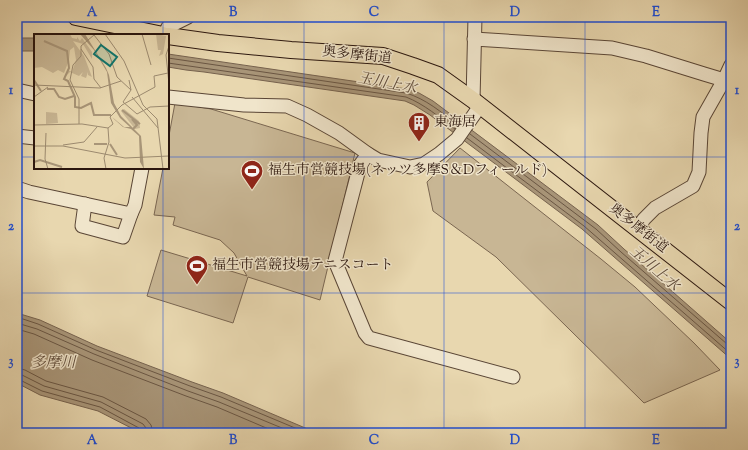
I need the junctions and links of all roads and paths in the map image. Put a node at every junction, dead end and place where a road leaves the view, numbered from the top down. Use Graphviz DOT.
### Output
graph roads {
  1 [pos="76,17"];
  2 [pos="188,17"];
  3 [pos="475,17"];
  4 [pos="159,34"];
  5 [pos="164,34"];
  6 [pos="169,36"];
  7 [pos="474,39"];
  8 [pos="731,65"];
  9 [pos="728,83"];
  10 [pos="17,90"];
  11 [pos="34,94"];
  12 [pos="169,97"];
  13 [pos="477,106"];
  14 [pos="17,136"];
  15 [pos="34,138"];
  16 [pos="368,154"];
  17 [pos="142,169"];
  18 [pos="17,188"];
  19 [pos="85,204"];
  20 [pos="131,214"];
  21 [pos="637,229"];
  22 [pos="731,302"];
  23 [pos="513,377"];
  1 -- 4 [label="main road"];
  2 -- 5 [label="street"];
  3 -- 7 [label="street"];
  6 -- 13 [label="main road, 奥多摩街道"];
  7 -- 9 [label="street"];
  7 -- 13 [label="street"];
  8 -- 9 [label="street"];
  9 -- 21 [label="street"];
  10 -- 11 [label="street"];
  12 -- 16 [label="street"];
  13 -- 16 [label="street"];
  13 -- 21 [label="main road, 奥多摩街道"];
  14 -- 15 [label="street"];
  16 -- 23 [label="street"];
  17 -- 20 [label="street"];
  18 -- 19 [label="street"];
  19 -- 20 [label="street"];
  19 -- 20 [label="street"];
  21 -- 22 [label="main road, 奥多摩街道"];
}
